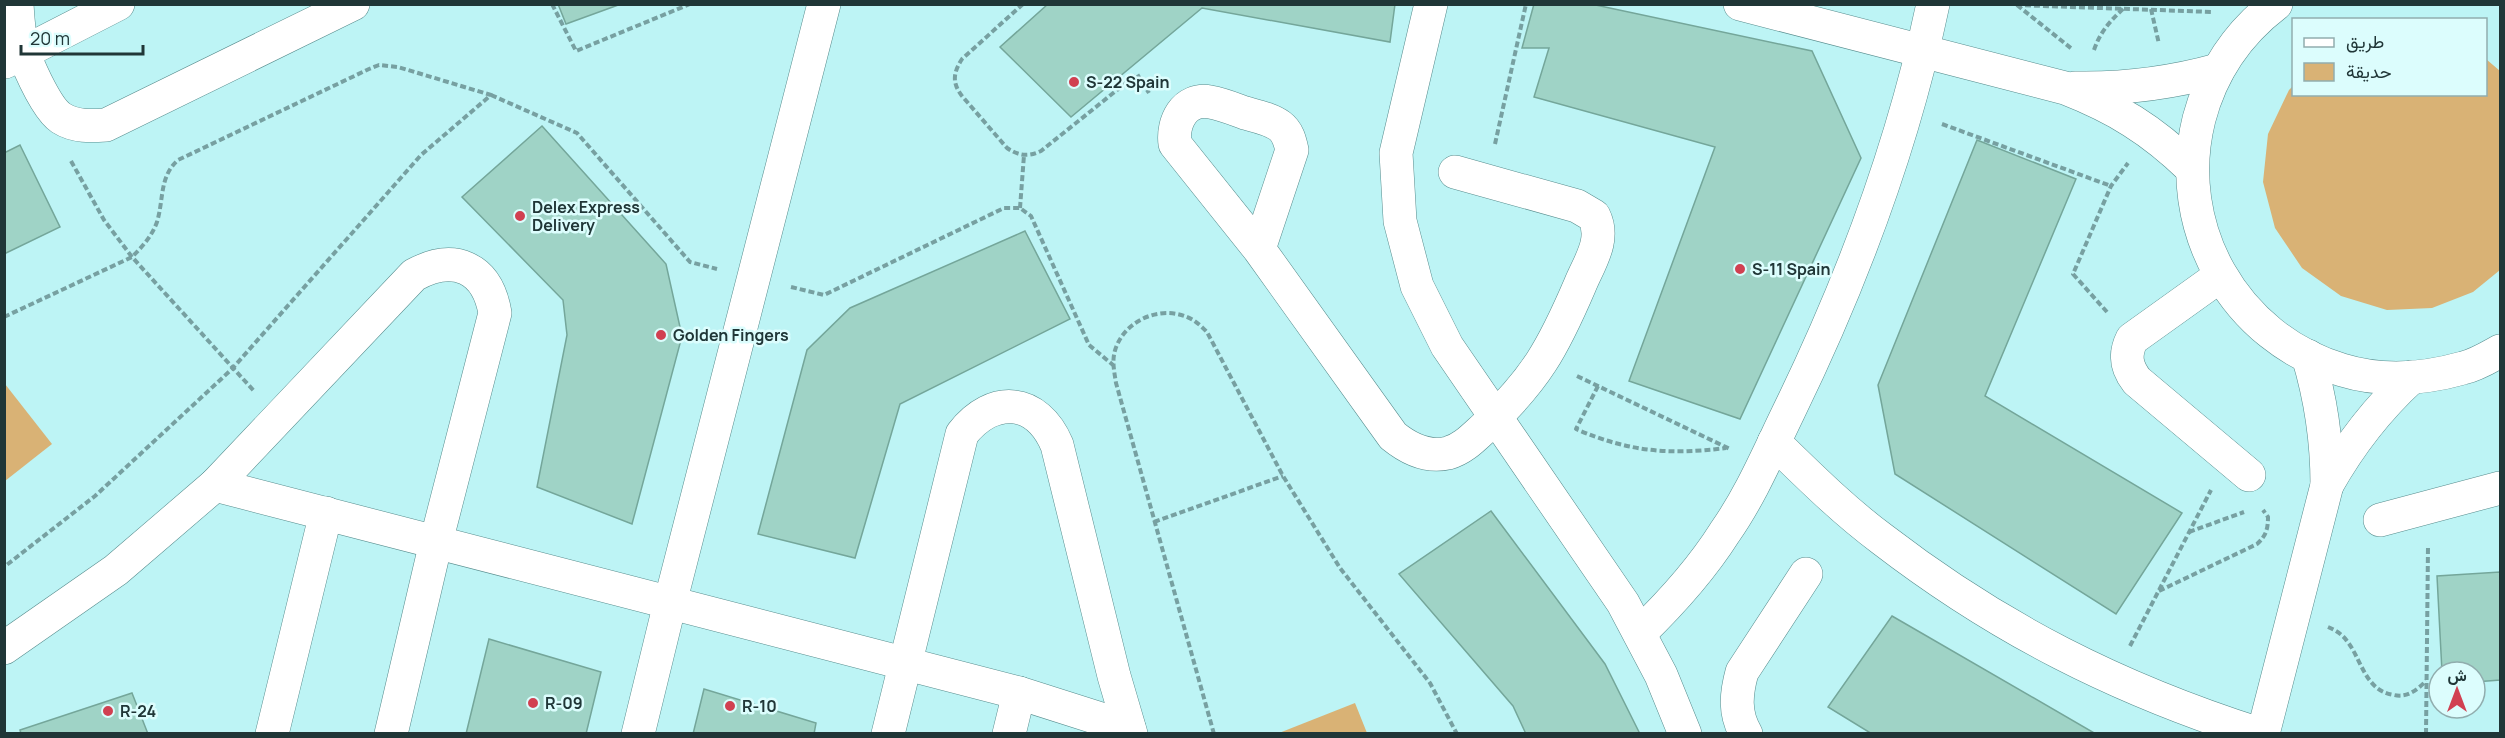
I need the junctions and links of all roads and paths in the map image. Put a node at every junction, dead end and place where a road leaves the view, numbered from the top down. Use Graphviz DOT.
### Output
graph roads {
  1 [pos="17,4"];
  2 [pos="118,4"];
  3 [pos="353,4"];
  4 [pos="552,4"];
  5 [pos="690,4"];
  6 [pos="824,4"];
  7 [pos="1023,4"];
  8 [pos="1431,4"];
  9 [pos="1526,4"];
  10 [pos="1740,4"];
  11 [pos="1934,4"];
  12 [pos="2016,4"];
  13 [pos="2276,4"];
  14 [pos="2144,7"];
  15 [pos="2125,8"];
  16 [pos="2151,9"];
  17 [pos="2217,12"];
  18 [pos="315,13"];
  19 [pos="2074,50"];
  20 [pos="2160,50"];
  21 [pos="1924,51"];
  22 [pos="14,58"];
  23 [pos="2092,59"];
  24 [pos="2218,69"];
  25 [pos="2065,88"];
  26 [pos="491,95"];
  27 [pos="52,111"];
  28 [pos="1908,111"];
  29 [pos="1173,132"];
  30 [pos="2150,132"];
  31 [pos="1024,155"];
  32 [pos="2192,168"];
  33 [pos="1455,172"];
  34 [pos="1488,180"];
  35 [pos="2111,186"];
  36 [pos="1020,208"];
  37 [pos="1258,249"];
  38 [pos="132,257"];
  39 [pos="2220,276"];
  40 [pos="754,278"];
  41 [pos="4,317"];
  42 [pos="2132,339"];
  43 [pos="2500,351"];
  44 [pos="2308,356"];
  45 [pos="1544,360"];
  46 [pos="1113,364"];
  47 [pos="232,369"];
  48 [pos="2412,377"];
  49 [pos="1598,386"];
  50 [pos="1497,416"];
  51 [pos="280,417"];
  52 [pos="1727,448"];
  53 [pos="1768,454"];
  54 [pos="2239,466"];
  55 [pos="1283,476"];
  56 [pos="215,485"];
  57 [pos="2327,485"];
  58 [pos="2500,488"];
  59 [pos="2428,507"];
  60 [pos="326,513"];
  61 [pos="2380,520"];
  62 [pos="1154,522"];
  63 [pos="2189,532"];
  64 [pos="436,542"];
  65 [pos="4,567"];
  66 [pos="1806,574"];
  67 [pos="2158,591"];
  68 [pos="670,603"];
  69 [pos="2292,619"];
  70 [pos="1640,633"];
  71 [pos="4,648"];
  72 [pos="2427,660"];
  73 [pos="906,664"];
  74 [pos="2112,679"];
  75 [pos="2427,680"];
  76 [pos="1019,693"];
  77 [pos="1130,731"];
  78 [pos="272,734"];
  79 [pos="391,734"];
  80 [pos="638,734"];
  81 [pos="888,734"];
  82 [pos="1009,734"];
  83 [pos="1214,734"];
  84 [pos="1457,734"];
  85 [pos="1685,734"];
  86 [pos="1746,734"];
  87 [pos="2261,734"];
  88 [pos="2426,734"];
  1 -- 22 [label="street"];
  2 -- 22 [label="street"];
  3 -- 18 [label="street"];
  4 -- 5 [label="path"];
  6 -- 40 [label="street"];
  7 -- 31 [label="path"];
  8 -- 50 [label="street"];
  9 -- 34 [label="path"];
  10 -- 21 [label="street"];
  11 -- 21 [label="street"];
  12 -- 15 [label="path"];
  12 -- 19 [label="path"];
  13 -- 24 [label="street"];
  14 -- 15 [label="path"];
  14 -- 16 [label="path"];
  15 -- 23 [label="path"];
  16 -- 17 [label="path"];
  16 -- 20 [label="path"];
  18 -- 27 [label="street"];
  21 -- 25 [label="street"];
  21 -- 28 [label="street"];
  22 -- 27 [label="street"];
  24 -- 25 [label="street"];
  24 -- 32 [label="street"];
  25 -- 30 [label="street"];
  26 -- 38 [label="path"];
  26 -- 40 [label="path"];
  26 -- 47 [label="path"];
  27 -- 38 [label="path"];
  28 -- 35 [label="path"];
  28 -- 53 [label="street"];
  29 -- 31 [label="path"];
  29 -- 37 [label="street"];
  29 -- 37 [label="street"];
  30 -- 32 [label="street"];
  30 -- 35 [label="path"];
  31 -- 36 [label="path"];
  32 -- 39 [label="street"];
  33 -- 34 [label="street"];
  34 -- 45 [label="street"];
  35 -- 42 [label="path"];
  36 -- 40 [label="path"];
  36 -- 46 [label="path"];
  37 -- 50 [label="street"];
  38 -- 41 [label="path"];
  38 -- 47 [label="path"];
  39 -- 42 [label="street"];
  39 -- 44 [label="street"];
  40 -- 68 [label="street"];
  42 -- 54 [label="street"];
  43 -- 48 [label="street"];
  44 -- 48 [label="street"];
  44 -- 57 [label="street"];
  45 -- 49 [label="path"];
  45 -- 50 [label="street"];
  46 -- 55 [label="path"];
  46 -- 62 [label="path"];
  47 -- 51 [label="path"];
  47 -- 65 [label="path"];
  48 -- 57 [label="street"];
  49 -- 52 [label="path"];
  49 -- 52 [label="path"];
  50 -- 70 [label="street"];
  51 -- 56 [label="street"];
  51 -- 64 [label="street"];
  52 -- 53 [label="path"];
  53 -- 70 [label="street"];
  53 -- 74 [label="street"];
  54 -- 63 [label="path"];
  55 -- 62 [label="path"];
  55 -- 84 [label="path"];
  56 -- 60 [label="street"];
  56 -- 71 [label="street"];
  57 -- 69 [label="street"];
  58 -- 59 [label="street"];
  59 -- 61 [label="street"];
  59 -- 72 [label="path"];
  60 -- 64 [label="street"];
  60 -- 78 [label="street"];
  62 -- 83 [label="path"];
  63 -- 67 [label="path"];
  63 -- 67 [label="path"];
  64 -- 68 [label="street"];
  64 -- 79 [label="street"];
  66 -- 86 [label="street"];
  67 -- 74 [label="path"];
  68 -- 73 [label="street"];
  68 -- 80 [label="street"];
  69 -- 75 [label="path"];
  69 -- 87 [label="street"];
  70 -- 85 [label="street"];
  73 -- 76 [label="street"];
  73 -- 77 [label="street"];
  73 -- 81 [label="street"];
  74 -- 87 [label="street"];
  75 -- 88 [label="path"];
  76 -- 77 [label="street"];
  76 -- 82 [label="street"];
}
